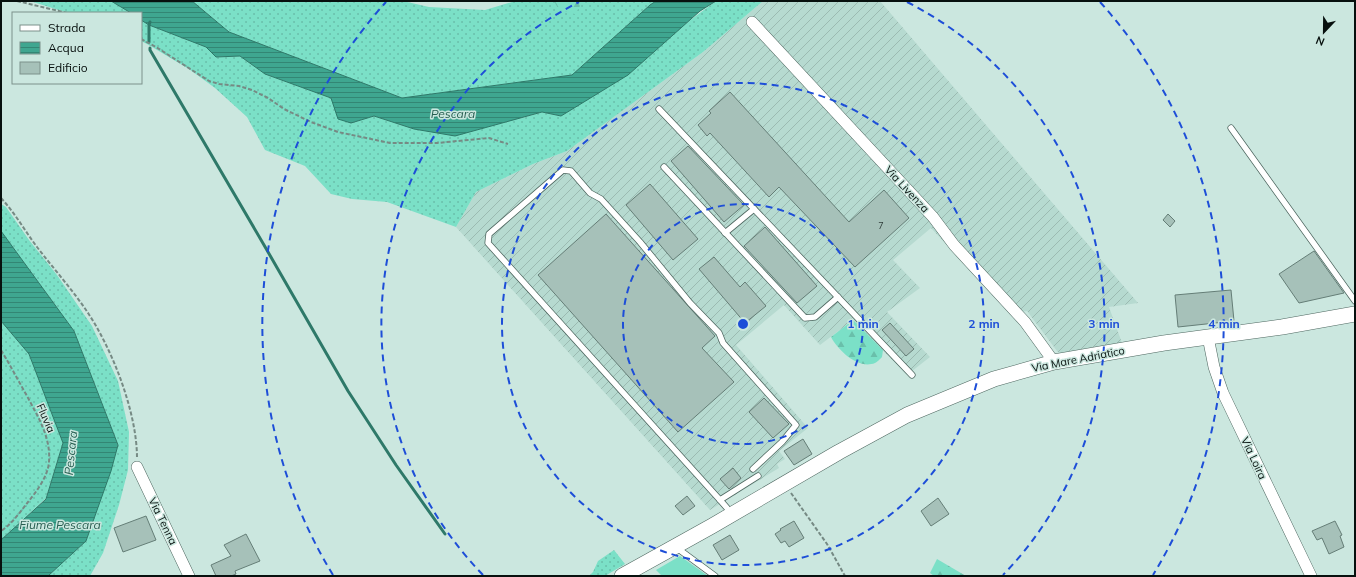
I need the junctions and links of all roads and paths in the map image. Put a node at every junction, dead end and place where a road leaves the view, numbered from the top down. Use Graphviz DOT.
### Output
graph roads {
  1 [pos="17,1"];
  2 [pos="63,12"];
  3 [pos="752,22"];
  4 [pos="142,40"];
  5 [pos="659,109"];
  6 [pos="1231,128"];
  7 [pos="508,144"];
  8 [pos="664,167"];
  9 [pos="1,198"];
  10 [pos="754,209"];
  11 [pos="725,233"];
  12 [pos="838,297"];
  13 [pos="1355,301"];
  14 [pos="1355,314"];
  15 [pos="1208,337"];
  16 [pos="1,350"];
  17 [pos="1054,362"];
  18 [pos="912,375"];
  19 [pos="137,467"];
  20 [pos="753,469"];
  21 [pos="798,476"];
  22 [pos="785,484"];
  23 [pos="764,486"];
  24 [pos="729,506"];
  25 [pos="1,532"];
  26 [pos="675,547"];
  27 [pos="630,574"];
  28 [pos="189,576"];
  29 [pos="715,576"];
  30 [pos="845,576"];
  31 [pos="1311,576"];
  1 -- 2 [label="path"];
  3 -- 17 [label="street, Via Livenza"];
  4 -- 7 [label="path"];
  5 -- 10 [label="lane"];
  6 -- 13 [label="lane"];
  8 -- 11 [label="lane"];
  9 -- 19 [label="path"];
  10 -- 11 [label="lane"];
  10 -- 12 [label="lane"];
  11 -- 12 [label="lane"];
  12 -- 18 [label="lane"];
  14 -- 15 [label="main road, Via Mare Adriatico"];
  15 -- 17 [label="main road, Via Mare Adriatico"];
  15 -- 31 [label="street, Via Loira"];
  16 -- 25 [label="path, Fluvia"];
  17 -- 21 [label="main road, Via Mare Adriatico"];
  19 -- 28 [label="street, Via Tenna"];
  20 -- 24 [label="lane"];
  21 -- 22 [label="main road, Via Mare Adriatico"];
  21 -- 23 [label="main road, Via Mare Adriatico"];
  22 -- 23 [label="main road, Via Mare Adriatico"];
  22 -- 30 [label="path"];
  23 -- 24 [label="main road, Via Mare Adriatico"];
  24 -- 26 [label="main road, Via Mare Adriatico"];
  26 -- 27 [label="main road, Via Mare Adriatico"];
  26 -- 29 [label="lane"];
}
